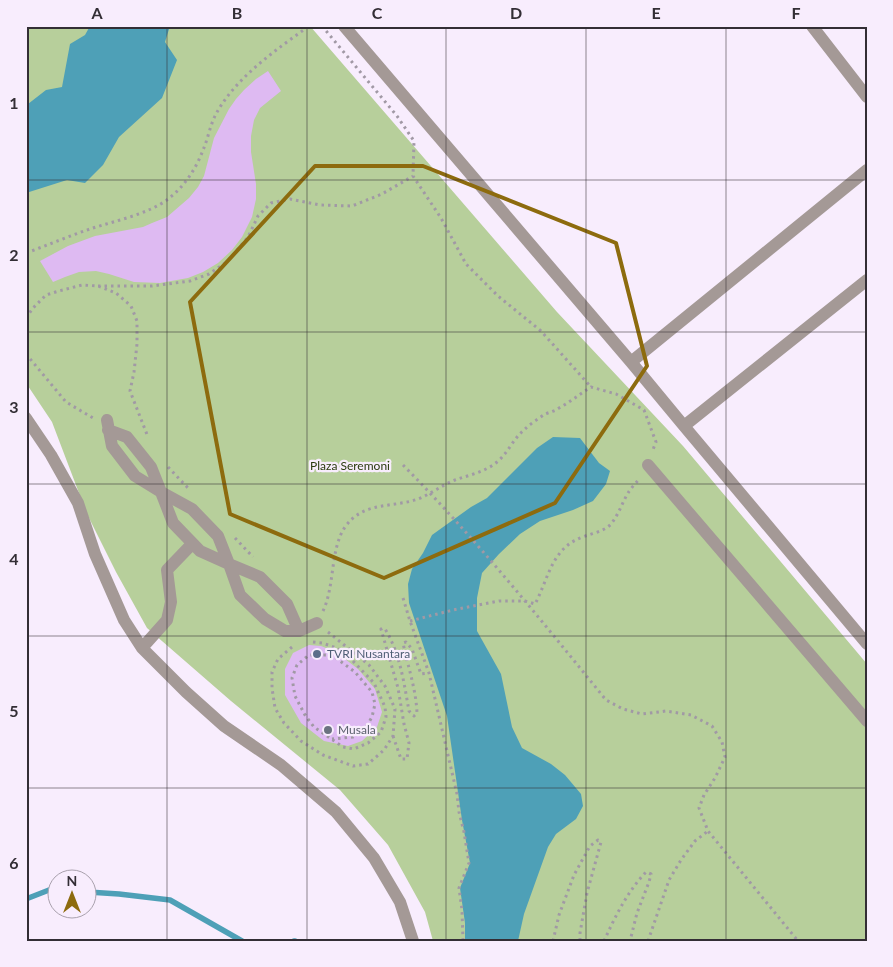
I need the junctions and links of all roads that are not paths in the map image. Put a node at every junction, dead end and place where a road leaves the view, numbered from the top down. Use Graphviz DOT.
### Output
graph roads {
  1 [pos="344,26"];
  2 [pos="812,26"];
  3 [pos="867,97"];
  4 [pos="867,170"];
  5 [pos="867,280"];
  6 [pos="631,362"];
  7 [pos="26,418"];
  8 [pos="684,426"];
  9 [pos="648,465"];
  10 [pos="161,492"];
  11 [pos="192,544"];
  12 [pos="229,564"];
  13 [pos="317,624"];
  14 [pos="299,631"];
  15 [pos="867,644"];
  16 [pos="142,648"];
  17 [pos="867,721"];
  18 [pos="413,941"];
  1 -- 6 [label="street"];
  2 -- 3 [label="street"];
  4 -- 6 [label="street"];
  5 -- 8 [label="street"];
  6 -- 8 [label="street"];
  7 -- 16 [label="street"];
  8 -- 15 [label="street"];
  9 -- 17 [label="street"];
  10 -- 10 [label="street"];
  10 -- 11 [label="street"];
  10 -- 12 [label="street"];
  11 -- 12 [label="street"];
  11 -- 16 [label="street"];
  12 -- 14 [label="street"];
  12 -- 14 [label="street"];
  13 -- 14 [label="street"];
  16 -- 18 [label="street"];
}
